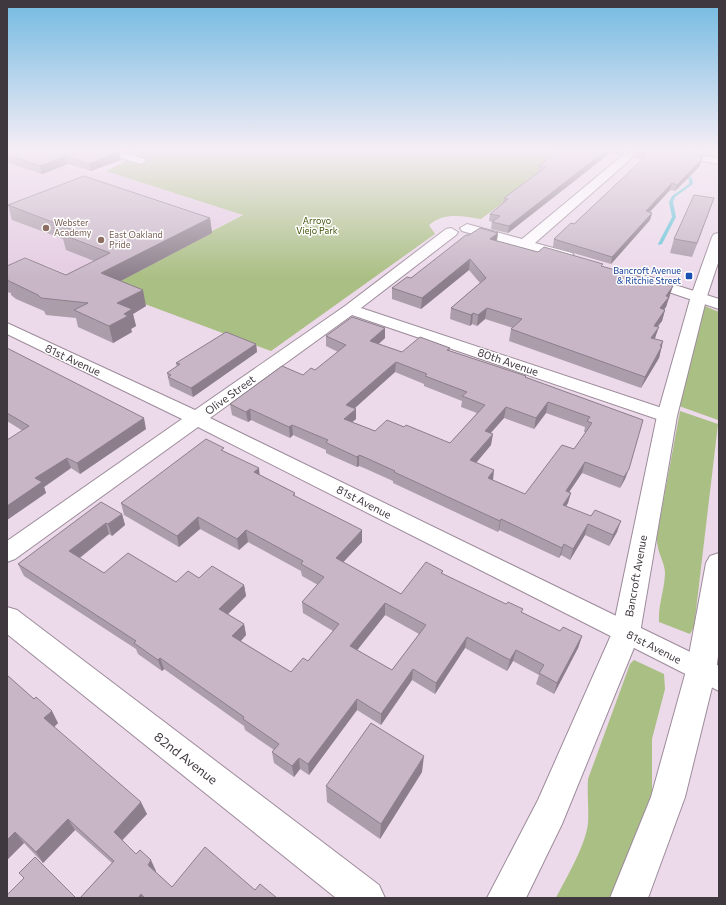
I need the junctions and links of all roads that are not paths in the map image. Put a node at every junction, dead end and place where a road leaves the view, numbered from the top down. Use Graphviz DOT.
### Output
graph roads {
  1 [pos="584,193"];
  2 [pos="719,237"];
  3 [pos="525,244"];
  4 [pos="582,261"];
  5 [pos="632,276"];
  6 [pos="699,296"];
  7 [pos="719,304"];
  8 [pos="350,309"];
  9 [pos="7,328"];
  10 [pos="666,416"];
  11 [pos="197,418"];
  12 [pos="7,554"];
  13 [pos="719,563"];
  14 [pos="7,618"];
  15 [pos="626,633"];
  16 [pos="710,675"];
  17 [pos="366,898"];
  18 [pos="506,898"];
  19 [pos="629,898"];
  1 -- 3 [label="street"];
  2 -- 6 [label="main road, Bancroft Avenue"];
  3 -- 4 [label="street"];
  3 -- 8 [label="street, Olive Street"];
  5 -- 6 [label="street"];
  6 -- 7 [label="street"];
  6 -- 10 [label="main road, Bancroft Avenue"];
  8 -- 10 [label="street, 80th Avenue"];
  8 -- 11 [label="street, Olive Street"];
  9 -- 11 [label="street, 81st Avenue"];
  10 -- 15 [label="main road, Bancroft Avenue"];
  11 -- 12 [label="street, Olive Street"];
  11 -- 15 [label="street, 81st Avenue"];
  13 -- 16 [label="main road"];
  14 -- 17 [label="main road, 82nd Avenue"];
  15 -- 16 [label="street, 81st Avenue"];
  15 -- 18 [label="main road, Bancroft Avenue"];
  16 -- 19 [label="main road"];
}
